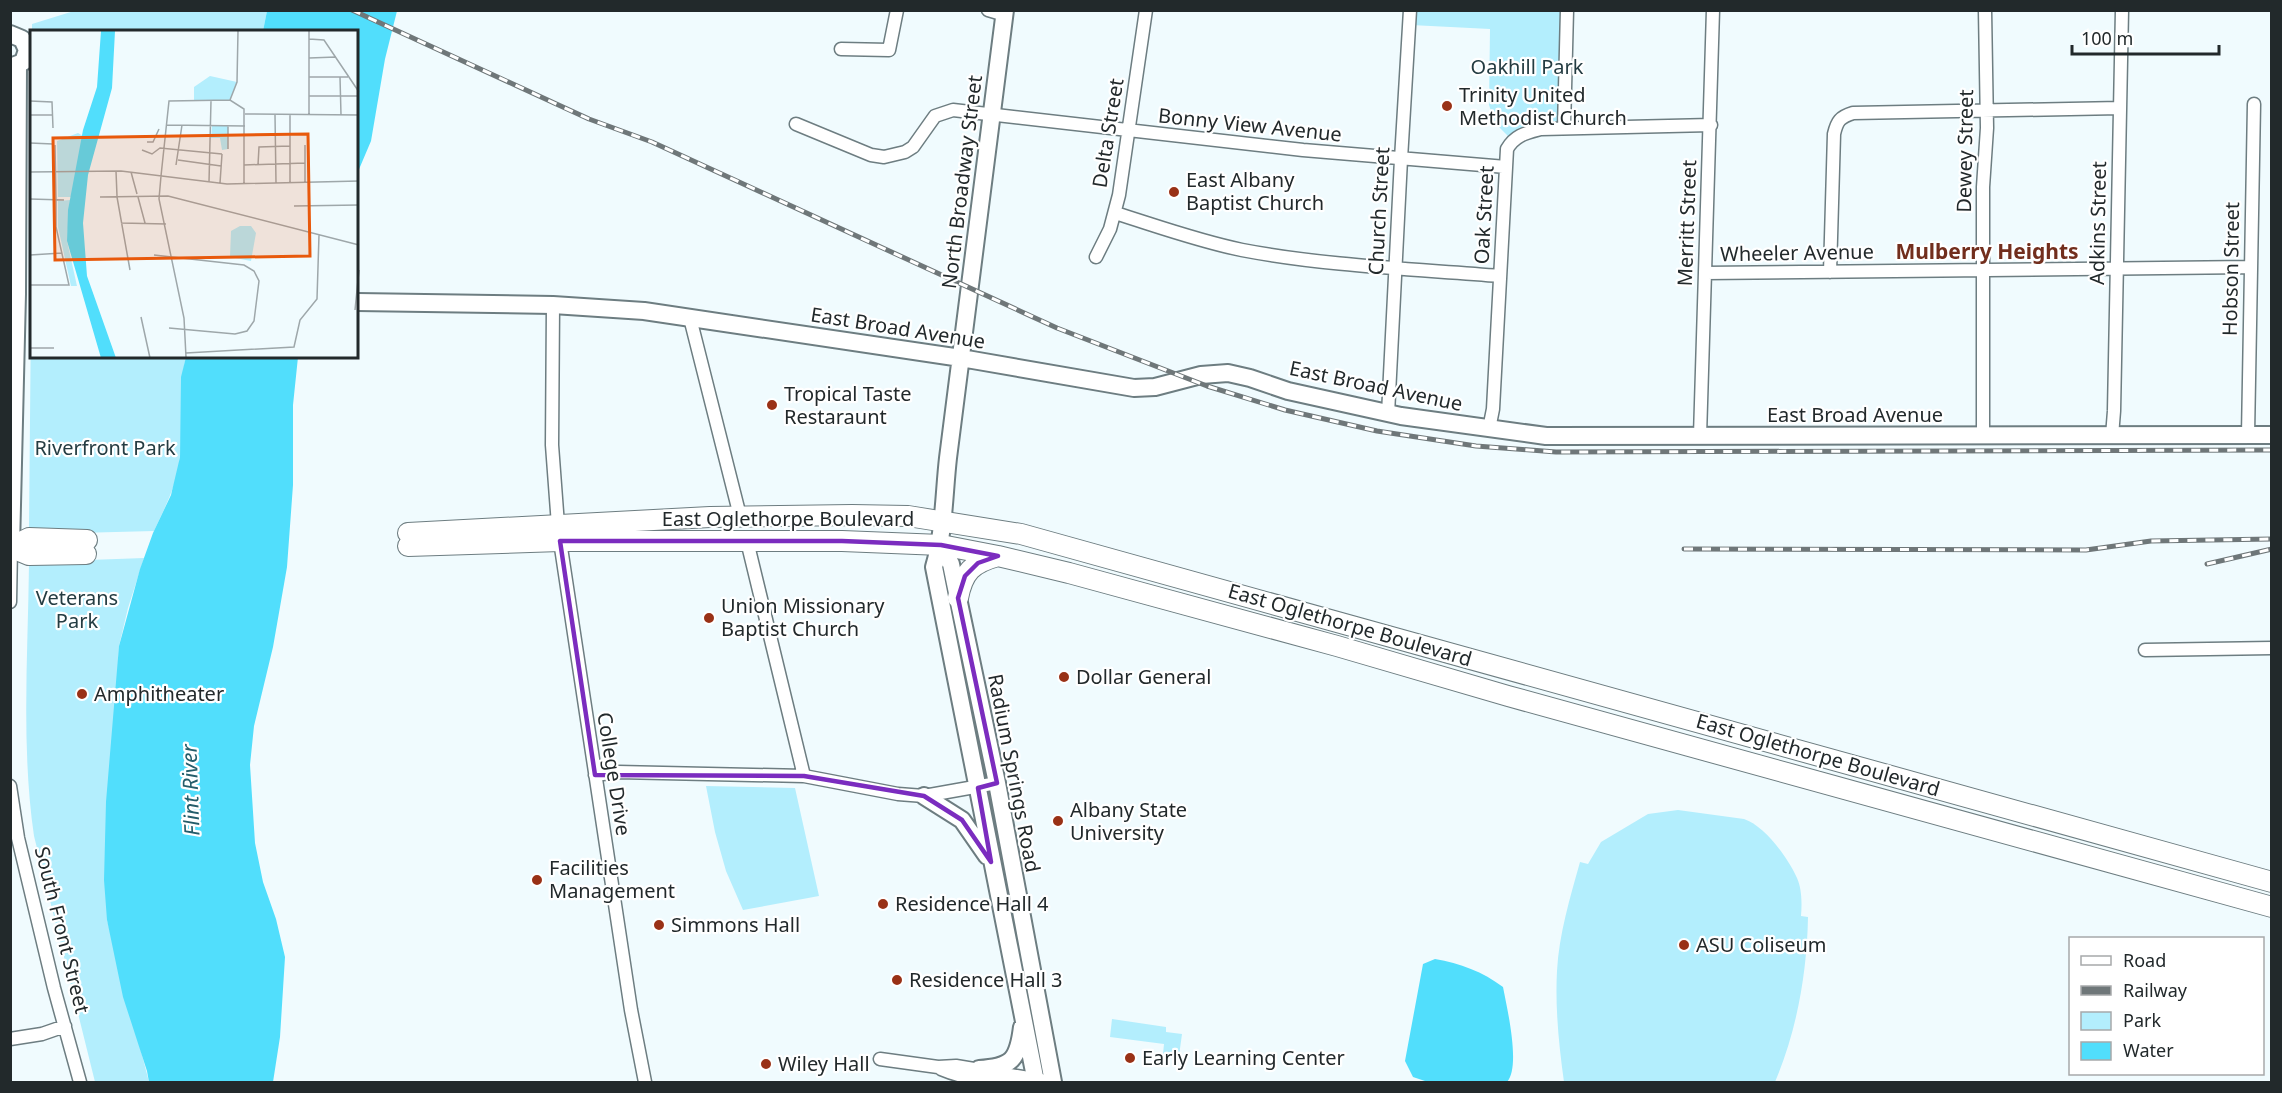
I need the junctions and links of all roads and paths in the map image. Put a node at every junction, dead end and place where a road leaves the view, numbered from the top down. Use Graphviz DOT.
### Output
graph roads {
  1 [pos="897,10"];
  2 [pos="1146,10"];
  3 [pos="1410,10"];
  4 [pos="1567,10"];
  5 [pos="1713,10"];
  6 [pos="1985,10"];
  7 [pos="2122,10"];
  8 [pos="1000,12"];
  9 [pos="10,34"];
  10 [pos="841,49"];
  11 [pos="14,66"];
  12 [pos="2254,104"];
  13 [pos="2120,108"];
  14 [pos="1987,110"];
  15 [pos="991,114"];
  16 [pos="796,124"];
  17 [pos="1711,125"];
  18 [pos="1564,128"];
  19 [pos="1130,132"];
  20 [pos="1401,159"];
  21 [pos="1506,167"];
  22 [pos="1115,213"];
  23 [pos="1096,257"];
  24 [pos="1396,267"];
  25 [pos="2250,267"];
  26 [pos="2117,269"];
  27 [pos="1830,272"];
  28 [pos="1983,272"];
  29 [pos="1705,273"];
  30 [pos="1500,276"];
  31 [pos="20,298"];
  32 [pos="358,302"];
  33 [pos="553,305"];
  34 [pos="690,318"];
  35 [pos="961,358"];
  36 [pos="1388,414"];
  37 [pos="1489,429"];
  38 [pos="2248,435"];
  39 [pos="2271,435"];
  40 [pos="1700,436"];
  41 [pos="1983,436"];
  42 [pos="2112,436"];
  43 [pos="740,516"];
  44 [pos="941,520"];
  45 [pos="559,533"];
  46 [pos="408,539"];
  47 [pos="616,541"];
  48 [pos="747,541"];
  49 [pos="941,545"];
  50 [pos="11,547"];
  51 [pos="86,547"];
  52 [pos="998,556"];
  53 [pos="958,598"];
  54 [pos="10,602"];
  55 [pos="2271,648"];
  56 [pos="2145,650"];
  57 [pos="595,775"];
  58 [pos="804,776"];
  59 [pos="997,783"];
  60 [pos="10,786"];
  61 [pos="978,788"];
  62 [pos="924,796"];
  63 [pos="992,862"];
  64 [pos="2271,882"];
  65 [pos="2271,907"];
  66 [pos="1023,1017"];
  67 [pos="65,1026"];
  68 [pos="10,1039"];
  69 [pos="880,1059"];
  70 [pos="938,1067"];
  71 [pos="979,1070"];
  72 [pos="999,1082"];
  73 [pos="1042,1082"];
  74 [pos="80,1083"];
  75 [pos="645,1083"];
  1 -- 10 [label="street"];
  2 -- 19 [label="street, Delta Street"];
  3 -- 20 [label="street, Church Street"];
  4 -- 18 [label="street"];
  5 -- 17 [label="street, Merritt Street"];
  6 -- 14 [label="street, Dewey Street"];
  7 -- 13 [label="street, Adkins Street"];
  8 -- 15 [label="main road, North Broadway Street"];
  9 -- 11 [label="main road"];
  11 -- 31 [label="main road"];
  12 -- 25 [label="street, Hobson Street"];
  13 -- 14 [label="street"];
  13 -- 26 [label="street, Adkins Street"];
  14 -- 27 [label="street"];
  14 -- 28 [label="street, Dewey Street"];
  15 -- 16 [label="street, Bonny View Avenue"];
  15 -- 19 [label="street, Bonny View Avenue"];
  15 -- 35 [label="main road, North Broadway Street"];
  17 -- 18 [label="street"];
  17 -- 29 [label="street, Merritt Street"];
  18 -- 21 [label="street, Oak Street"];
  19 -- 20 [label="street, Bonny View Avenue"];
  19 -- 22 [label="street, Delta Street"];
  20 -- 21 [label="street, Bonny View Avenue"];
  20 -- 24 [label="street, Church Street"];
  21 -- 30 [label="street, Oak Street"];
  22 -- 23 [label="street, Delta Street"];
  22 -- 24 [label="street"];
  24 -- 30 [label="street"];
  24 -- 36 [label="street, Church Street"];
  25 -- 26 [label="street, Wheeler Avenue"];
  25 -- 38 [label="street, Hobson Street"];
  26 -- 28 [label="street, Wheeler Avenue"];
  26 -- 42 [label="street, Adkins Street"];
  27 -- 28 [label="street, Wheeler Avenue"];
  27 -- 29 [label="street, Wheeler Avenue"];
  28 -- 41 [label="street, Dewey Street"];
  29 -- 40 [label="street, Merritt Street"];
  30 -- 37 [label="street, Oak Street"];
  31 -- 50 [label="main road"];
  32 -- 33 [label="main road, East Broad Avenue"];
  33 -- 34 [label="main road, East Broad Avenue"];
  33 -- 45 [label="street, College Drive"];
  34 -- 35 [label="main road, East Broad Avenue"];
  34 -- 43 [label="street"];
  35 -- 36 [label="main road, East Broad Avenue"];
  35 -- 44 [label="main road, North Broadway Street"];
  36 -- 37 [label="main road, East Broad Avenue"];
  37 -- 40 [label="main road, East Broad Avenue"];
  38 -- 39 [label="main road, East Broad Avenue"];
  38 -- 42 [label="main road, East Broad Avenue"];
  40 -- 41 [label="main road, East Broad Avenue"];
  41 -- 42 [label="main road, East Broad Avenue"];
  43 -- 44 [label="main road, East Oglethorpe Boulevard"];
  43 -- 45 [label="main road, East Oglethorpe Boulevard"];
  43 -- 47 [label="main road"];
  44 -- 49 [label="main road, Radium Springs Road"];
  44 -- 64 [label="main road, East Oglethorpe Boulevard"];
  45 -- 46 [label="main road, East Oglethorpe Boulevard"];
  45 -- 47 [label="main road, East Oglethorpe Boulevard"];
  45 -- 57 [label="street, College Drive"];
  47 -- 48 [label="main road, East Oglethorpe Boulevard"];
  48 -- 49 [label="main road, East Oglethorpe Boulevard"];
  48 -- 58 [label="street"];
  49 -- 52 [label="main road, East Oglethorpe Boulevard"];
  49 -- 53 [label="main road, Radium Springs Road"];
  49 -- 61 [label="main road, Radium Springs Road"];
  50 -- 51 [label="main road"];
  50 -- 54 [label="street"];
  52 -- 53 [label="main road"];
  52 -- 65 [label="main road, East Oglethorpe Boulevard"];
  53 -- 59 [label="main road, Radium Springs Road"];
  55 -- 56 [label="street"];
  57 -- 58 [label="street"];
  57 -- 75 [label="street, College Drive"];
  58 -- 62 [label="street"];
  59 -- 61 [label="street"];
  59 -- 73 [label="main road, Radium Springs Road"];
  60 -- 67 [label="street, South Front Street"];
  61 -- 62 [label="street"];
  61 -- 63 [label="main road, Radium Springs Road"];
  62 -- 63 [label="main road"];
  63 -- 66 [label="main road, Radium Springs Road"];
  66 -- 71 [label="main road"];
  66 -- 73 [label="main road, Radium Springs Road"];
  67 -- 68 [label="street"];
  67 -- 74 [label="street, South Front Street"];
  69 -- 70 [label="street"];
  70 -- 71 [label="street"];
  70 -- 72 [label="street"];
  71 -- 73 [label="street"];
  72 -- 73 [label="street"];
}
